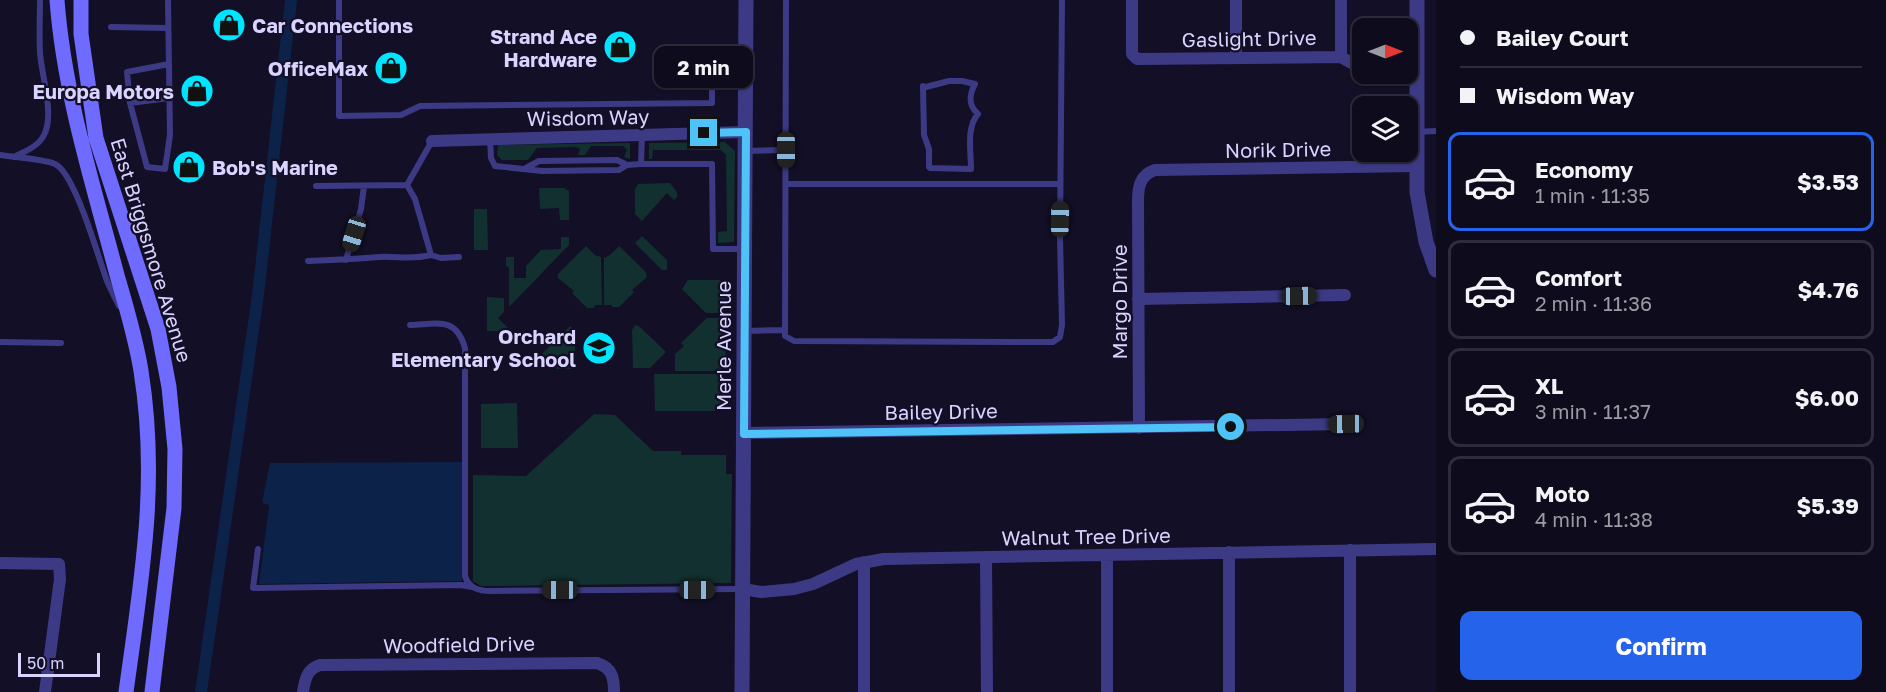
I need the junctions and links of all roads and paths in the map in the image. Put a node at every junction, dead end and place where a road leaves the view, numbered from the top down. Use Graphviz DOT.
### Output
graph roads {
  1 [pos="40,0"];
  2 [pos="57,0"];
  3 [pos="81,0"];
  4 [pos="168,0"];
  5 [pos="339,0"];
  6 [pos="746,0"];
  7 [pos="786,0"];
  8 [pos="1062,0"];
  9 [pos="1132,0"];
  10 [pos="1236,0"];
  11 [pos="1341,0"];
  12 [pos="1417,0"];
  13 [pos="1417,18"];
  14 [pos="111,27"];
  15 [pos="168,28"];
  16 [pos="746,55"];
  17 [pos="1341,57"];
  18 [pos="1236,58"];
  19 [pos="1352,63"];
  20 [pos="169,64"];
  21 [pos="169,98"];
  22 [pos="130,103"];
  23 [pos="1436,130"];
  24 [pos="746,132"];
  25 [pos="1418,132"];
  26 [pos="642,135"];
  27 [pos="490,139"];
  28 [pos="432,141"];
  29 [pos="746,150"];
  30 [pos="786,150"];
  31 [pos="0,155"];
  32 [pos="14,157"];
  33 [pos="1416,162"];
  34 [pos="641,164"];
  35 [pos="627,165"];
  36 [pos="930,166"];
  37 [pos="1416,166"];
  38 [pos="526,168"];
  39 [pos="1144,177"];
  40 [pos="786,184"];
  41 [pos="1060,184"];
  42 [pos="407,185"];
  43 [pos="316,186"];
  44 [pos="364,186"];
  45 [pos="745,249"];
  46 [pos="431,255"];
  47 [pos="459,257"];
  48 [pos="346,260"];
  49 [pos="308,261"];
  50 [pos="1436,270"];
  51 [pos="1345,295"];
  52 [pos="1138,299"];
  53 [pos="410,325"];
  54 [pos="784,330"];
  55 [pos="744,331"];
  56 [pos="134,336"];
  57 [pos="0,342"];
  58 [pos="61,343"];
  59 [pos="1346,424"];
  60 [pos="1139,428"];
  61 [pos="744,434"];
  62 [pos="258,549"];
  63 [pos="1436,549"];
  64 [pos="1350,550"];
  65 [pos="1229,552"];
  66 [pos="1107,555"];
  67 [pos="986,557"];
  68 [pos="864,562"];
  69 [pos="0,563"];
  70 [pos="473,588"];
  71 [pos="743,589"];
  72 [pos="45,692"];
  73 [pos="126,692"];
  74 [pos="152,692"];
  75 [pos="303,692"];
  76 [pos="614,692"];
  77 [pos="742,692"];
  78 [pos="864,692"];
  79 [pos="987,692"];
  80 [pos="1107,692"];
  81 [pos="1229,692"];
  82 [pos="1350,692"];
  1 -- 32 [label="lane"];
  2 -- 56 [label="main road, East Briggsmore Avenue"];
  3 -- 74 [label="main road, East Briggsmore Avenue"];
  4 -- 15 [label="lane"];
  5 -- 16 [label="lane"];
  6 -- 16 [label="street, Merle Avenue"];
  7 -- 30 [label="lane"];
  8 -- 41 [label="lane"];
  9 -- 18 [label="street, Gaslight Drive"];
  10 -- 18 [label="street"];
  11 -- 17 [label="street"];
  12 -- 13 [label="street"];
  14 -- 15 [label="lane"];
  15 -- 20 [label="lane"];
  16 -- 24 [label="street, Merle Avenue"];
  17 -- 18 [label="street, Gaslight Drive"];
  17 -- 19 [label="street, Gaslight Drive"];
  20 -- 21 [label="lane"];
  20 -- 22 [label="lane"];
  21 -- 22 [label="lane"];
  21 -- 22 [label="lane"];
  23 -- 25 [label="lane"];
  24 -- 26 [label="street, Wisdom Way"];
  24 -- 29 [label="street, Merle Avenue"];
  26 -- 27 [label="street, Wisdom Way"];
  26 -- 34 [label="lane"];
  27 -- 28 [label="street, Wisdom Way"];
  27 -- 38 [label="lane"];
  28 -- 42 [label="lane"];
  29 -- 30 [label="lane"];
  29 -- 45 [label="street, Merle Avenue"];
  30 -- 40 [label="lane"];
  31 -- 32 [label="lane"];
  32 -- 56 [label="lane"];
  33 -- 37 [label="street"];
  34 -- 35 [label="lane"];
  34 -- 45 [label="lane"];
  35 -- 38 [label="lane"];
  35 -- 38 [label="lane"];
  36 -- 36 [label="lane"];
  37 -- 39 [label="street, Norik Drive"];
  37 -- 50 [label="street"];
  39 -- 52 [label="street, Margo Drive"];
  40 -- 41 [label="lane"];
  40 -- 54 [label="lane"];
  41 -- 54 [label="lane"];
  42 -- 44 [label="lane"];
  42 -- 46 [label="lane"];
  43 -- 44 [label="lane"];
  44 -- 48 [label="lane"];
  45 -- 55 [label="street, Merle Avenue"];
  46 -- 47 [label="lane"];
  46 -- 48 [label="lane"];
  48 -- 49 [label="lane"];
  51 -- 52 [label="street"];
  52 -- 60 [label="street, Margo Drive"];
  53 -- 70 [label="lane"];
  54 -- 55 [label="lane"];
  55 -- 61 [label="street, Merle Avenue"];
  56 -- 73 [label="main road, East Briggsmore Avenue"];
  57 -- 58 [label="lane"];
  59 -- 60 [label="street, Bailey Drive"];
  60 -- 61 [label="street, Bailey Drive"];
  61 -- 71 [label="street, Merle Avenue"];
  62 -- 70 [label="lane"];
  63 -- 64 [label="street, Walnut Tree Drive"];
  64 -- 65 [label="street, Walnut Tree Drive"];
  64 -- 82 [label="street"];
  65 -- 66 [label="street, Walnut Tree Drive"];
  65 -- 81 [label="street"];
  66 -- 67 [label="street, Walnut Tree Drive"];
  66 -- 80 [label="street"];
  67 -- 68 [label="street, Walnut Tree Drive"];
  67 -- 79 [label="street"];
  68 -- 71 [label="street, Walnut Tree Drive"];
  68 -- 78 [label="street"];
  69 -- 72 [label="street"];
  70 -- 71 [label="lane"];
  71 -- 77 [label="street, Merle Avenue"];
  75 -- 76 [label="street, Woodfield Drive"];
}
